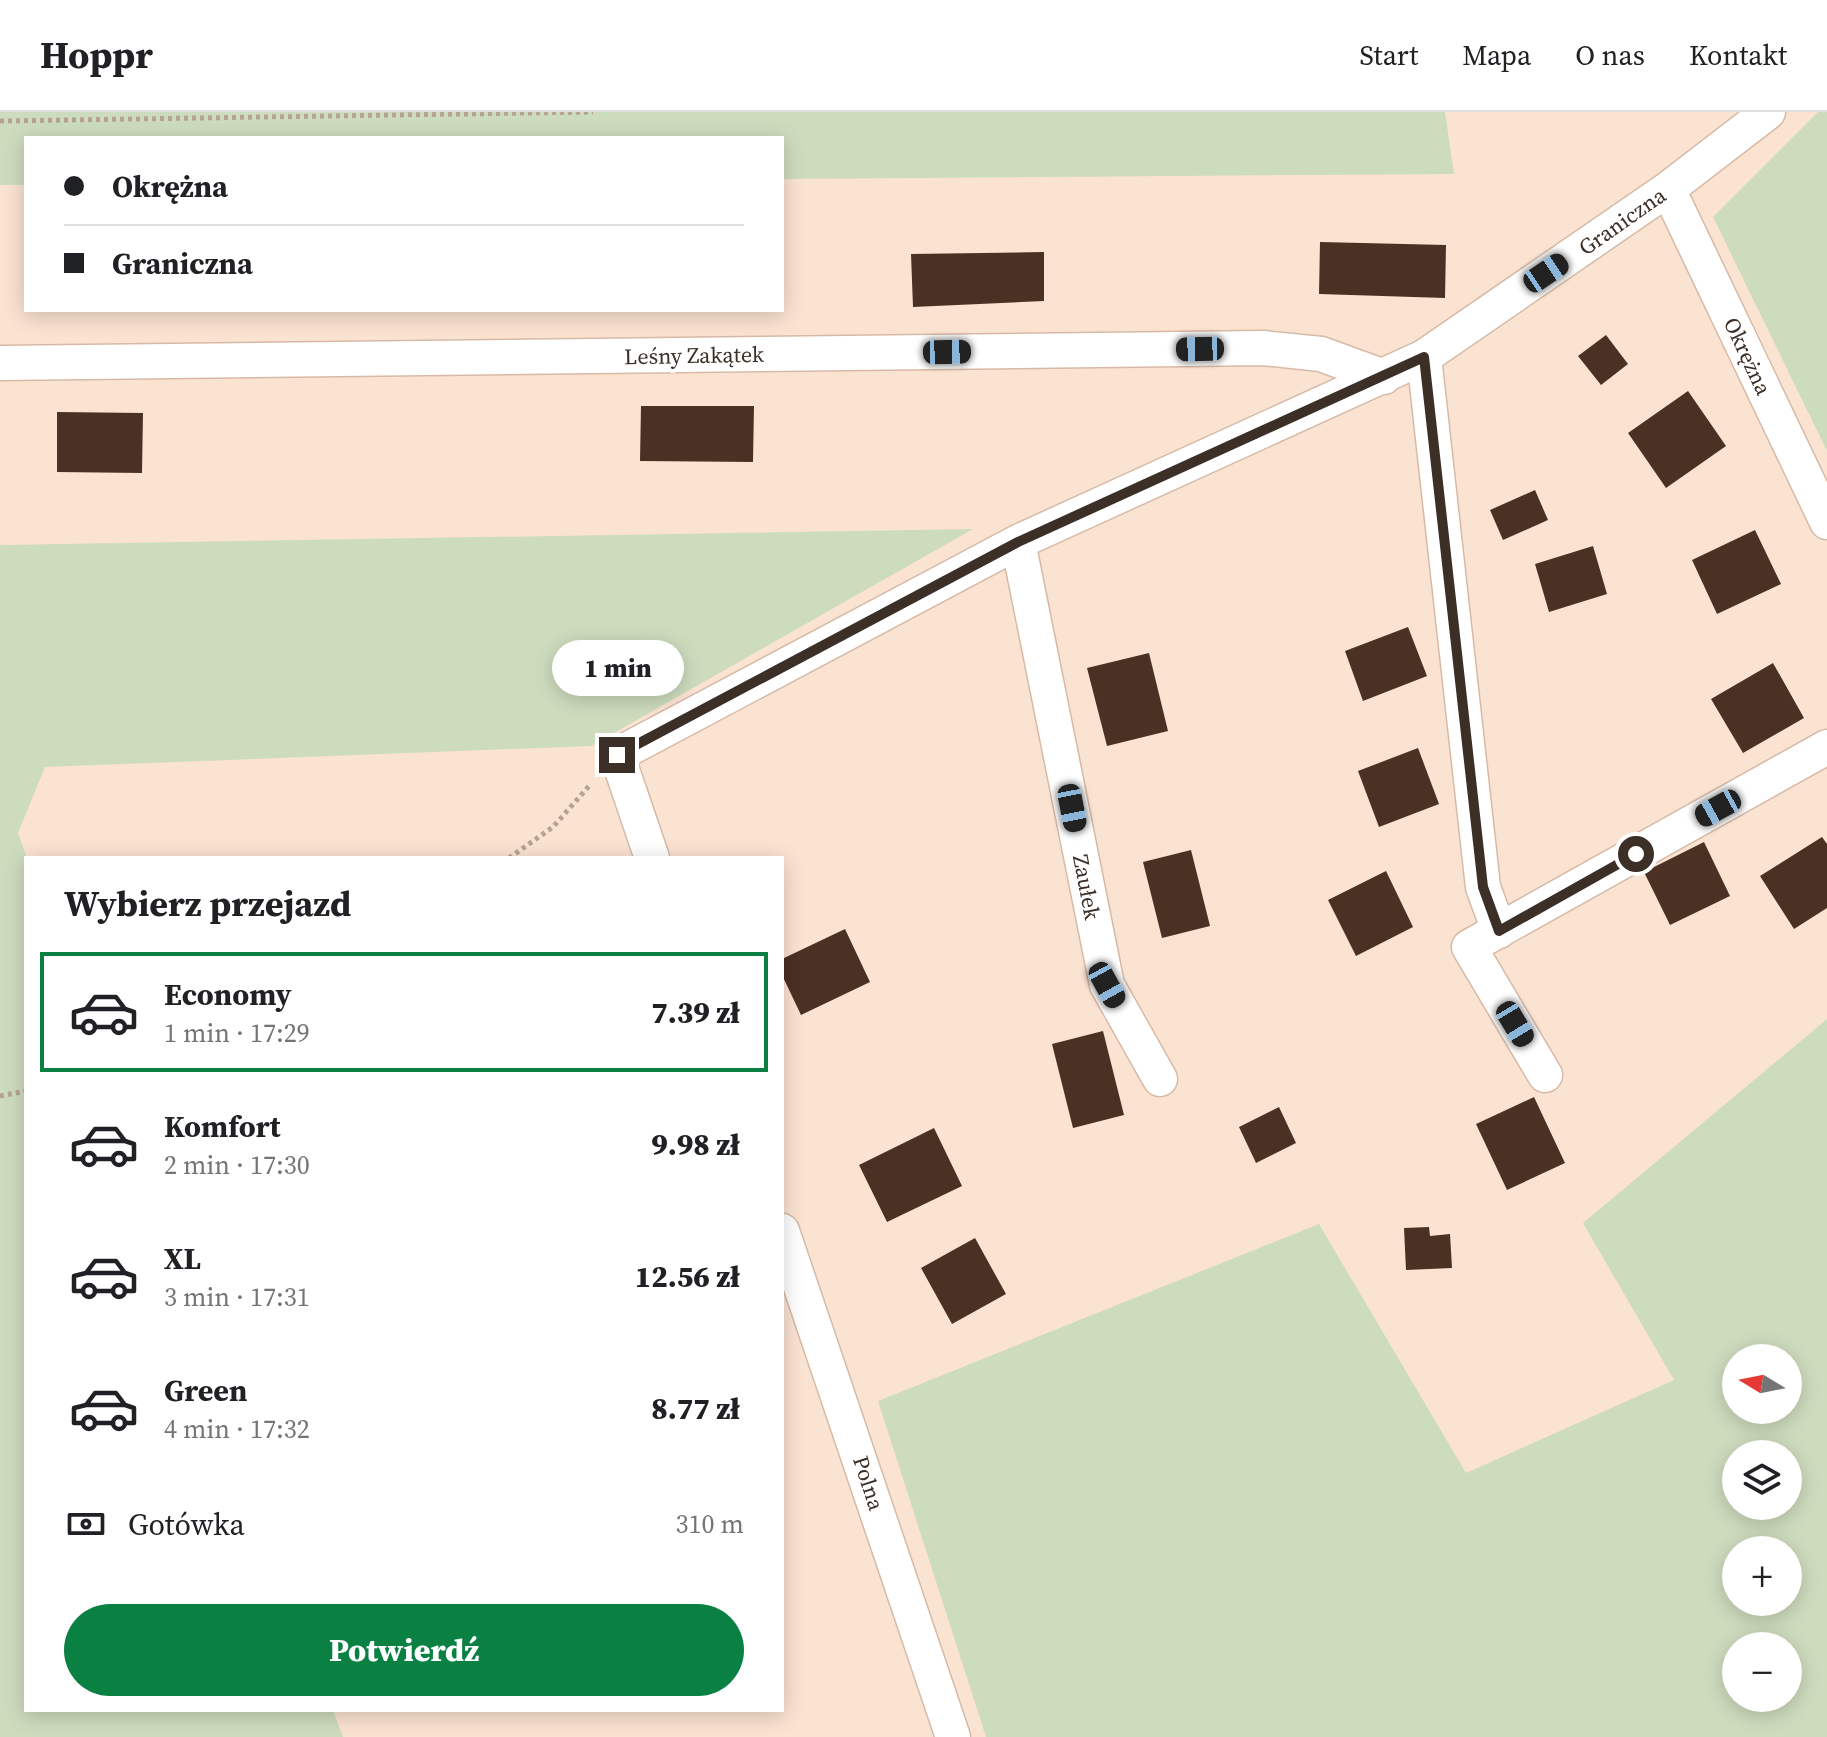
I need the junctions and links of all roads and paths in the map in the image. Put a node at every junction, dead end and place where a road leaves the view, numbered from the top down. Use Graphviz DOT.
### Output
graph roads {
  1 [pos="593,112"];
  2 [pos="1768,112"];
  3 [pos="0,121"];
  4 [pos="1668,189"];
  5 [pos="1424,357"];
  6 [pos="0,363"];
  7 [pos="1384,377"];
  8 [pos="1827,522"];
  9 [pos="1018,542"];
  10 [pos="1827,747"];
  11 [pos="617,755"];
  12 [pos="512,856"];
  13 [pos="651,856"];
  14 [pos="1499,931"];
  15 [pos="1545,1075"];
  16 [pos="1160,1079"];
  17 [pos="24,1091"];
  18 [pos="0,1096"];
  19 [pos="784,1237"];
  20 [pos="953,1737"];
  1 -- 3 [label="path"];
  2 -- 4 [label="street, Graniczna"];
  4 -- 5 [label="street, Graniczna"];
  4 -- 8 [label="street, Okrężna"];
  5 -- 7 [label="street, Graniczna"];
  5 -- 14 [label="street"];
  6 -- 7 [label="street, Leśny Zakątek"];
  7 -- 9 [label="street, Graniczna"];
  9 -- 11 [label="street, Graniczna"];
  9 -- 16 [label="street, Zaułek"];
  10 -- 14 [label="street"];
  11 -- 12 [label="path"];
  11 -- 13 [label="street"];
  14 -- 15 [label="street"];
  17 -- 18 [label="path"];
  19 -- 20 [label="street, Polna"];
}
